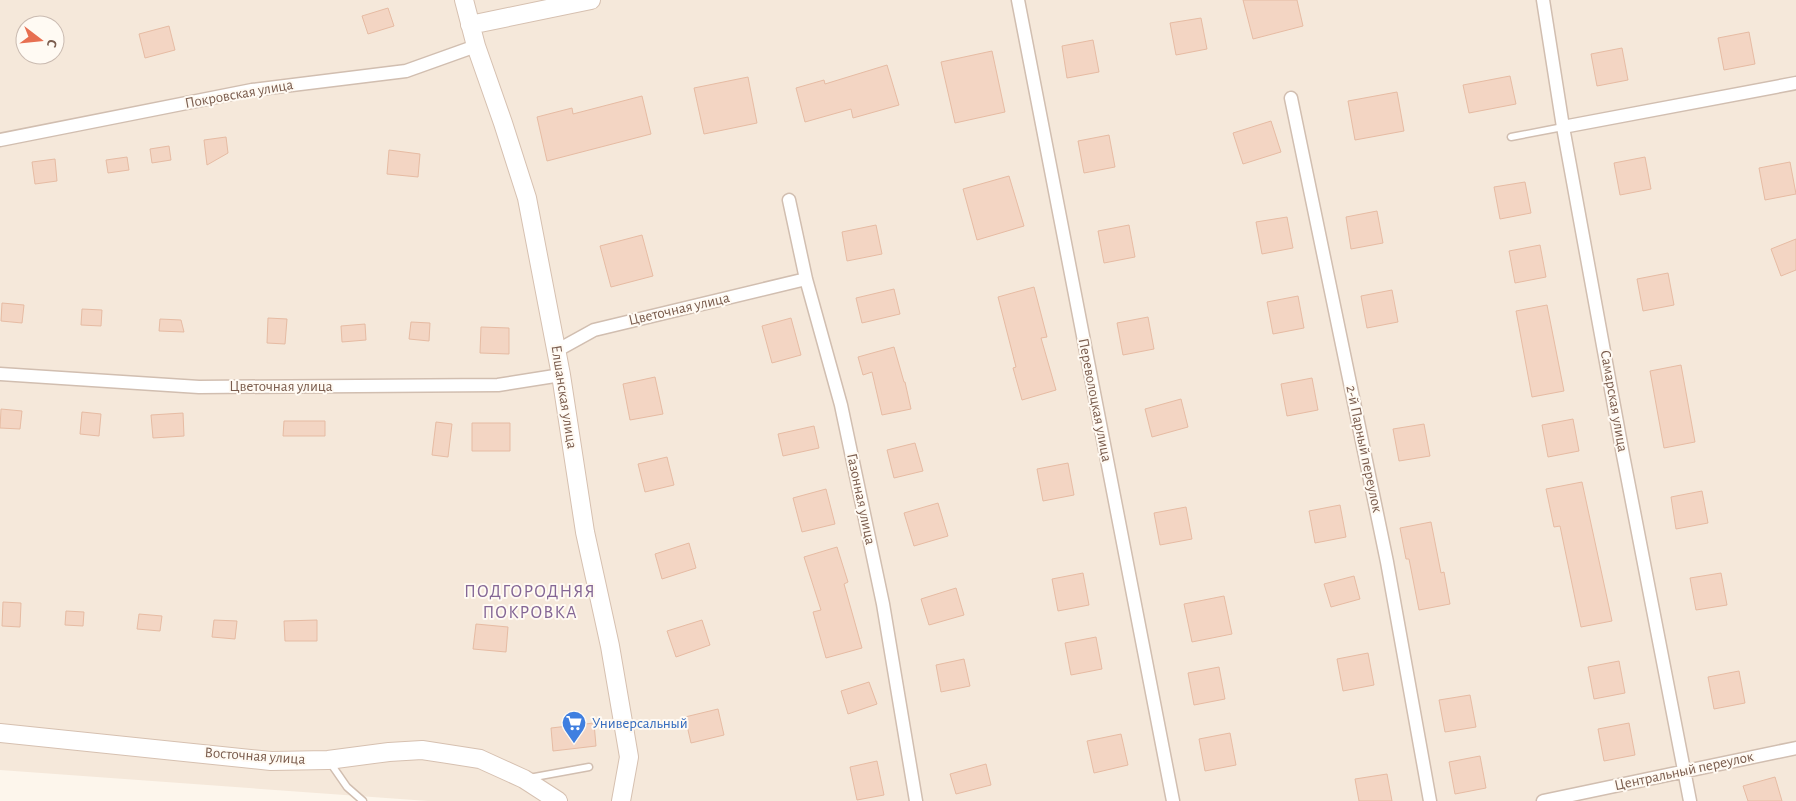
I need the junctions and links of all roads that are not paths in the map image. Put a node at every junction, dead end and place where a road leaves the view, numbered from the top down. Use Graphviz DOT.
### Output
graph roads {
  1 [pos="464,0"];
  2 [pos="591,0"];
  3 [pos="1018,0"];
  4 [pos="1543,0"];
  5 [pos="470,25"];
  6 [pos="476,46"];
  7 [pos="1796,83"];
  8 [pos="1291,98"];
  9 [pos="1564,127"];
  10 [pos="1511,137"];
  11 [pos="0,140"];
  12 [pos="789,200"];
  13 [pos="806,279"];
  14 [pos="556,351"];
  15 [pos="0,374"];
  16 [pos="561,375"];
  17 [pos="0,733"];
  18 [pos="1796,748"];
  19 [pos="328,760"];
  20 [pos="589,767"];
  21 [pos="1684,771"];
  22 [pos="524,779"];
  23 [pos="363,801"];
  24 [pos="558,801"];
  25 [pos="621,801"];
  26 [pos="916,801"];
  27 [pos="1173,801"];
  28 [pos="1430,801"];
  29 [pos="1543,801"];
  30 [pos="1690,801"];
  1 -- 5 [label="street, Елшанская улица"];
  2 -- 5 [label="street"];
  3 -- 27 [label="street, Переволоцкая улица"];
  4 -- 9 [label="street, Самарская улица"];
  5 -- 6 [label="street, Елшанская улица"];
  6 -- 11 [label="street, Покровская улица"];
  6 -- 14 [label="street, Елшанская улица"];
  7 -- 9 [label="street"];
  8 -- 28 [label="street, 2-й Парный переулок"];
  9 -- 10 [label="lane"];
  9 -- 21 [label="street, Самарская улица"];
  12 -- 13 [label="street, Газонная улица"];
  13 -- 14 [label="street, Цветочная улица"];
  13 -- 26 [label="street, Газонная улица"];
  14 -- 16 [label="street, Елшанская улица"];
  15 -- 16 [label="street, Цветочная улица"];
  16 -- 25 [label="street, Елшанская улица"];
  17 -- 19 [label="street, Восточная улица"];
  18 -- 21 [label="street, Центральный переулок"];
  19 -- 22 [label="street, Восточная улица"];
  19 -- 23 [label="lane"];
  20 -- 22 [label="lane"];
  21 -- 29 [label="street, Центральный переулок"];
  21 -- 30 [label="street, Самарская улица"];
  22 -- 24 [label="street, Восточная улица"];
}
